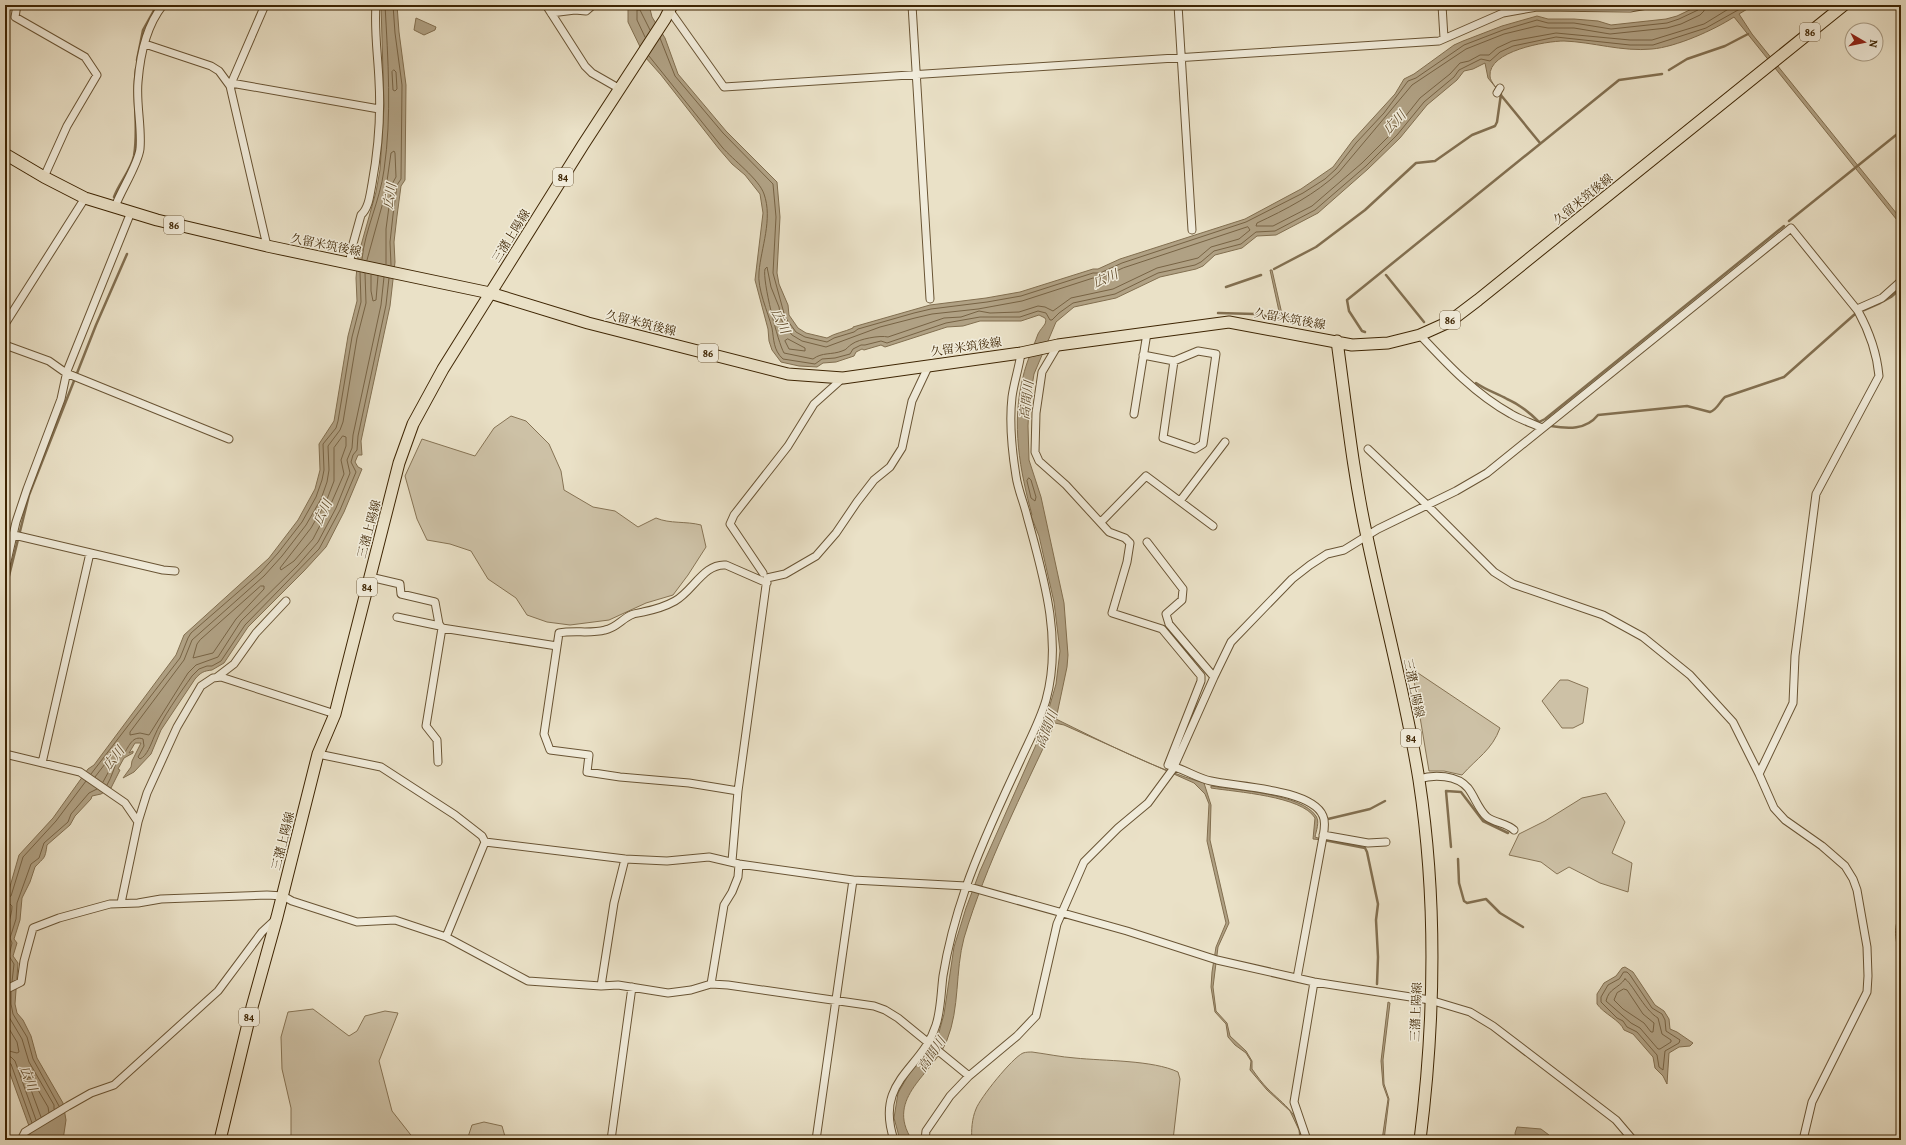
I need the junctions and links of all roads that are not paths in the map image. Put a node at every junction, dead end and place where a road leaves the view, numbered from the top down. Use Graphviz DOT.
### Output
graph roads {
  1 [pos="17,5"];
  2 [pos="164,5"];
  3 [pos="266,5"];
  4 [pos="376,5"];
  5 [pos="546,5"];
  6 [pos="593,5"];
  7 [pos="912,5"];
  8 [pos="1178,5"];
  9 [pos="1442,5"];
  10 [pos="1648,5"];
  11 [pos="1844,5"];
  12 [pos="669,12"];
  13 [pos="551,13"];
  14 [pos="1444,38"];
  15 [pos="145,44"];
  16 [pos="1182,58"];
  17 [pos="917,76"];
  18 [pos="230,85"];
  19 [pos="620,89"];
  20 [pos="379,110"];
  21 [pos="5,154"];
  22 [pos="44,177"];
  23 [pos="85,198"];
  24 [pos="115,207"];
  25 [pos="131,212"];
  26 [pos="1192,230"];
  27 [pos="267,246"];
  28 [pos="352,264"];
  29 [pos="1901,281"];
  30 [pos="490,293"];
  31 [pos="930,298"];
  32 [pos="1858,311"];
  33 [pos="5,324"];
  34 [pos="1147,334"];
  35 [pos="1420,335"];
  36 [pos="1337,341"];
  37 [pos="5,345"];
  38 [pos="1054,346"];
  39 [pos="1024,352"];
  40 [pos="1144,356"];
  41 [pos="1174,360"];
  42 [pos="929,365"];
  43 [pos="72,376"];
  44 [pos="843,378"];
  45 [pos="1134,414"];
  46 [pos="1542,428"];
  47 [pos="229,439"];
  48 [pos="1225,442"];
  49 [pos="1368,449"];
  50 [pos="1180,501"];
  51 [pos="1428,505"];
  52 [pos="1101,522"];
  53 [pos="1213,526"];
  54 [pos="17,535"];
  55 [pos="1367,535"];
  56 [pos="1147,542"];
  57 [pos="90,553"];
  58 [pos="5,570"];
  59 [pos="175,571"];
  60 [pos="763,573"];
  61 [pos="370,577"];
  62 [pos="766,583"];
  63 [pos="286,601"];
  64 [pos="397,617"];
  65 [pos="441,627"];
  66 [pos="557,646"];
  67 [pos="216,677"];
  68 [pos="1214,677"];
  69 [pos="335,714"];
  70 [pos="5,754"];
  71 [pos="318,754"];
  72 [pos="438,762"];
  73 [pos="42,763"];
  74 [pos="1173,770"];
  75 [pos="1759,774"];
  76 [pos="1419,778"];
  77 [pos="738,791"];
  78 [pos="138,822"];
  79 [pos="1514,830"];
  80 [pos="1323,838"];
  81 [pos="485,842"];
  82 [pos="1386,842"];
  83 [pos="625,859"];
  84 [pos="732,861"];
  85 [pos="739,864"];
  86 [pos="853,880"];
  87 [pos="966,886"];
  88 [pos="283,896"];
  89 [pos="121,903"];
  90 [pos="1063,913"];
  91 [pos="277,917"];
  92 [pos="446,937"];
  93 [pos="1297,978"];
  94 [pos="1314,982"];
  95 [pos="711,984"];
  96 [pos="601,986"];
  97 [pos="632,987"];
  98 [pos="5,990"];
  99 [pos="1430,1000"];
  100 [pos="836,1001"];
  101 [pos="929,1044"];
  102 [pos="969,1076"];
  103 [pos="21,1140"];
  104 [pos="220,1140"];
  105 [pos="611,1140"];
  106 [pos="816,1140"];
  107 [pos="894,1140"];
  108 [pos="924,1140"];
  109 [pos="1307,1140"];
  110 [pos="1420,1140"];
  111 [pos="1633,1140"];
  112 [pos="1803,1140"];
  1 -- 22 [label="street"];
  2 -- 15 [label="street"];
  3 -- 18 [label="street"];
  4 -- 20 [label="street"];
  5 -- 13 [label="street"];
  6 -- 13 [label="street"];
  7 -- 17 [label="street"];
  8 -- 16 [label="street"];
  9 -- 14 [label="street"];
  10 -- 14 [label="street"];
  11 -- 35 [label="main road, 久留米筑後線 / 86"];
  12 -- 17 [label="street"];
  12 -- 19 [label="main road, 三潴上陽線 / 84"];
  13 -- 19 [label="street"];
  14 -- 16 [label="street"];
  15 -- 18 [label="street"];
  15 -- 24 [label="street"];
  16 -- 17 [label="street"];
  16 -- 26 [label="street"];
  17 -- 31 [label="street"];
  18 -- 20 [label="street"];
  18 -- 27 [label="street"];
  19 -- 30 [label="main road, 三潴上陽線 / 84"];
  20 -- 28 [label="street"];
  21 -- 22 [label="main road, 久留米筑後線 / 86"];
  22 -- 23 [label="main road, 久留米筑後線 / 86"];
  23 -- 24 [label="main road, 久留米筑後線 / 86"];
  23 -- 33 [label="street"];
  24 -- 25 [label="main road, 久留米筑後線 / 86"];
  25 -- 27 [label="main road, 久留米筑後線 / 86"];
  25 -- 43 [label="street"];
  27 -- 28 [label="main road, 久留米筑後線 / 86"];
  28 -- 30 [label="main road, 久留米筑後線 / 86"];
  29 -- 32 [label="street"];
  30 -- 44 [label="main road, 久留米筑後線 / 86"];
  30 -- 61 [label="main road, 三潴上陽線 / 84"];
  32 -- 46 [label="street"];
  32 -- 75 [label="street"];
  34 -- 36 [label="main road, 久留米筑後線 / 86"];
  34 -- 38 [label="main road, 久留米筑後線 / 86"];
  34 -- 40 [label="street"];
  35 -- 36 [label="main road, 久留米筑後線 / 86"];
  35 -- 46 [label="street"];
  36 -- 55 [label="main road, 三潴上陽線 / 84"];
  37 -- 43 [label="street"];
  38 -- 39 [label="main road, 久留米筑後線 / 86"];
  38 -- 52 [label="street"];
  39 -- 42 [label="main road, 久留米筑後線 / 86"];
  39 -- 87 [label="street"];
  40 -- 41 [label="street"];
  40 -- 45 [label="street"];
  41 -- 41 [label="street"];
  42 -- 44 [label="main road, 久留米筑後線 / 86"];
  42 -- 62 [label="street"];
  43 -- 47 [label="street"];
  43 -- 54 [label="street"];
  44 -- 60 [label="street"];
  46 -- 51 [label="street"];
  48 -- 50 [label="street"];
  49 -- 51 [label="street"];
  50 -- 52 [label="street"];
  50 -- 53 [label="street"];
  51 -- 55 [label="street"];
  51 -- 75 [label="street"];
  52 -- 74 [label="street"];
  54 -- 57 [label="street"];
  54 -- 58 [label="street"];
  55 -- 68 [label="street"];
  55 -- 76 [label="main road, 三潴上陽線 / 84"];
  56 -- 68 [label="street"];
  57 -- 59 [label="street"];
  57 -- 73 [label="street"];
  61 -- 65 [label="street"];
  61 -- 69 [label="main road, 三潴上陽線 / 84"];
  62 -- 66 [label="street"];
  62 -- 77 [label="street"];
  63 -- 67 [label="street"];
  64 -- 65 [label="street"];
  65 -- 66 [label="street"];
  65 -- 72 [label="street"];
  66 -- 77 [label="street"];
  67 -- 69 [label="street"];
  67 -- 78 [label="street"];
  68 -- 74 [label="street"];
  69 -- 71 [label="main road, 三潴上陽線 / 84"];
  70 -- 73 [label="street"];
  71 -- 81 [label="street"];
  71 -- 88 [label="main road, 三潴上陽線 / 84"];
  73 -- 78 [label="street"];
  74 -- 80 [label="street"];
  74 -- 90 [label="street"];
  75 -- 112 [label="street"];
  76 -- 79 [label="street"];
  76 -- 99 [label="main road, 三潴上陽線 / 84"];
  77 -- 84 [label="street"];
  78 -- 89 [label="street"];
  80 -- 82 [label="street"];
  80 -- 93 [label="street"];
  81 -- 83 [label="street"];
  81 -- 92 [label="street"];
  83 -- 84 [label="street"];
  83 -- 96 [label="street"];
  84 -- 85 [label="street"];
  85 -- 86 [label="street"];
  85 -- 95 [label="street"];
  86 -- 87 [label="street"];
  86 -- 100 [label="street"];
  87 -- 90 [label="street"];
  87 -- 101 [label="street"];
  88 -- 89 [label="street"];
  88 -- 91 [label="main road, 三潴上陽線 / 84"];
  88 -- 92 [label="street"];
  89 -- 98 [label="street"];
  90 -- 93 [label="street"];
  90 -- 102 [label="street"];
  91 -- 103 [label="street"];
  91 -- 104 [label="main road, 三潴上陽線 / 84"];
  92 -- 96 [label="street"];
  93 -- 94 [label="street"];
  94 -- 99 [label="street"];
  94 -- 109 [label="street"];
  95 -- 97 [label="street"];
  95 -- 100 [label="street"];
  96 -- 97 [label="street"];
  97 -- 105 [label="street"];
  99 -- 110 [label="main road, 三潴上陽線 / 84"];
  99 -- 111 [label="street"];
  100 -- 101 [label="street"];
  100 -- 106 [label="street"];
  101 -- 102 [label="street"];
  101 -- 107 [label="street"];
  102 -- 108 [label="street"];
}
